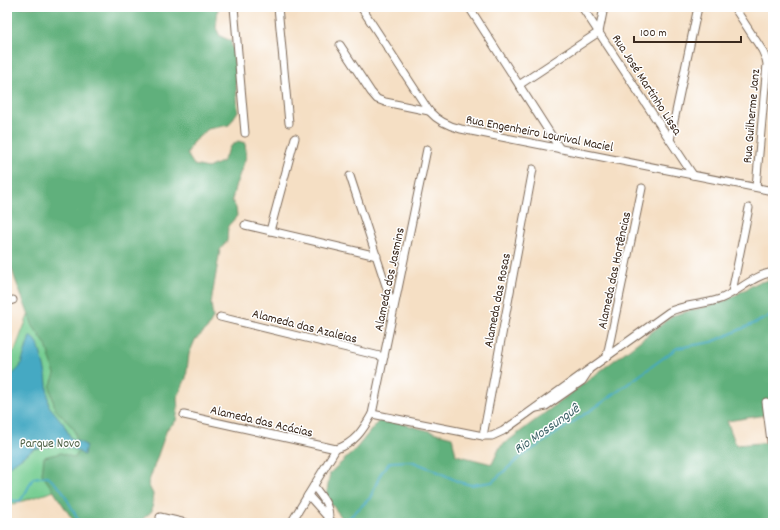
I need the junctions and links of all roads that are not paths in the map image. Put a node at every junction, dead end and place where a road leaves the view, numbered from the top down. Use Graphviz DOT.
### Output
graph roads {
  1 [pos="234,7"];
  2 [pos="278,7"];
  3 [pos="361,7"];
  4 [pos="469,7"];
  5 [pos="582,7"];
  6 [pos="604,7"];
  7 [pos="698,7"];
  8 [pos="734,7"];
  9 [pos="599,32"];
  10 [pos="340,45"];
  11 [pos="519,85"];
  12 [pos="429,111"];
  13 [pos="288,123"];
  14 [pos="245,133"];
  15 [pos="295,138"];
  16 [pos="670,140"];
  17 [pos="427,149"];
  18 [pos="560,149"];
  19 [pos="533,169"];
  20 [pos="693,175"];
  21 [pos="350,176"];
  22 [pos="756,187"];
  23 [pos="642,188"];
  24 [pos="773,191"];
  25 [pos="749,208"];
  26 [pos="245,225"];
  27 [pos="270,231"];
  28 [pos="377,256"];
  29 [pos="773,272"];
  30 [pos="732,292"];
  31 [pos="394,308"];
  32 [pos="220,317"];
  33 [pos="608,356"];
  34 [pos="384,357"];
  35 [pos="766,402"];
  36 [pos="372,414"];
  37 [pos="184,415"];
  38 [pos="483,436"];
  39 [pos="336,449"];
  40 [pos="773,457"];
  41 [pos="314,486"];
  42 [pos="308,495"];
  43 [pos="160,517"];
  44 [pos="331,520"];
  45 [pos="186,523"];
  46 [pos="291,523"];
  1 -- 14 [label="street"];
  2 -- 13 [label="street"];
  3 -- 12 [label="street, Rua Engenheiro Lourival Maciel"];
  4 -- 11 [label="street"];
  5 -- 9 [label="street, Rua José Martinho Lissa"];
  6 -- 9 [label="street"];
  7 -- 16 [label="street"];
  8 -- 22 [label="street, Rua Guilherme Janz"];
  9 -- 11 [label="street"];
  9 -- 16 [label="street, Rua José Martinho Lissa"];
  10 -- 12 [label="street"];
  11 -- 18 [label="street"];
  12 -- 18 [label="street, Rua Engenheiro Lourival Maciel"];
  15 -- 27 [label="street"];
  16 -- 20 [label="street, Rua José Martinho Lissa"];
  17 -- 31 [label="street, Alameda dos Jasmins"];
  18 -- 20 [label="street, Rua Engenheiro Lourival Maciel"];
  19 -- 38 [label="street, Alameda das Rosas"];
  20 -- 22 [label="street, Rua Engenheiro Lourival Maciel"];
  21 -- 28 [label="street"];
  22 -- 24 [label="street, Rua Engenheiro Lourival Maciel"];
  23 -- 33 [label="street, Alameda das Hortências"];
  25 -- 30 [label="street"];
  26 -- 27 [label="street"];
  27 -- 28 [label="street"];
  28 -- 31 [label="street"];
  29 -- 30 [label="street"];
  30 -- 33 [label="street"];
  31 -- 34 [label="street, Alameda dos Jasmins"];
  32 -- 34 [label="street, Alameda das Azaleias"];
  33 -- 38 [label="street"];
  34 -- 36 [label="street, Alameda dos Jasmins"];
  35 -- 40 [label="street"];
  36 -- 38 [label="street"];
  36 -- 39 [label="street"];
  37 -- 39 [label="street, Alameda das Acácias"];
  39 -- 41 [label="street"];
  41 -- 42 [label="street"];
  41 -- 44 [label="street"];
  42 -- 44 [label="street"];
  42 -- 46 [label="street"];
  43 -- 45 [label="street"];
}
